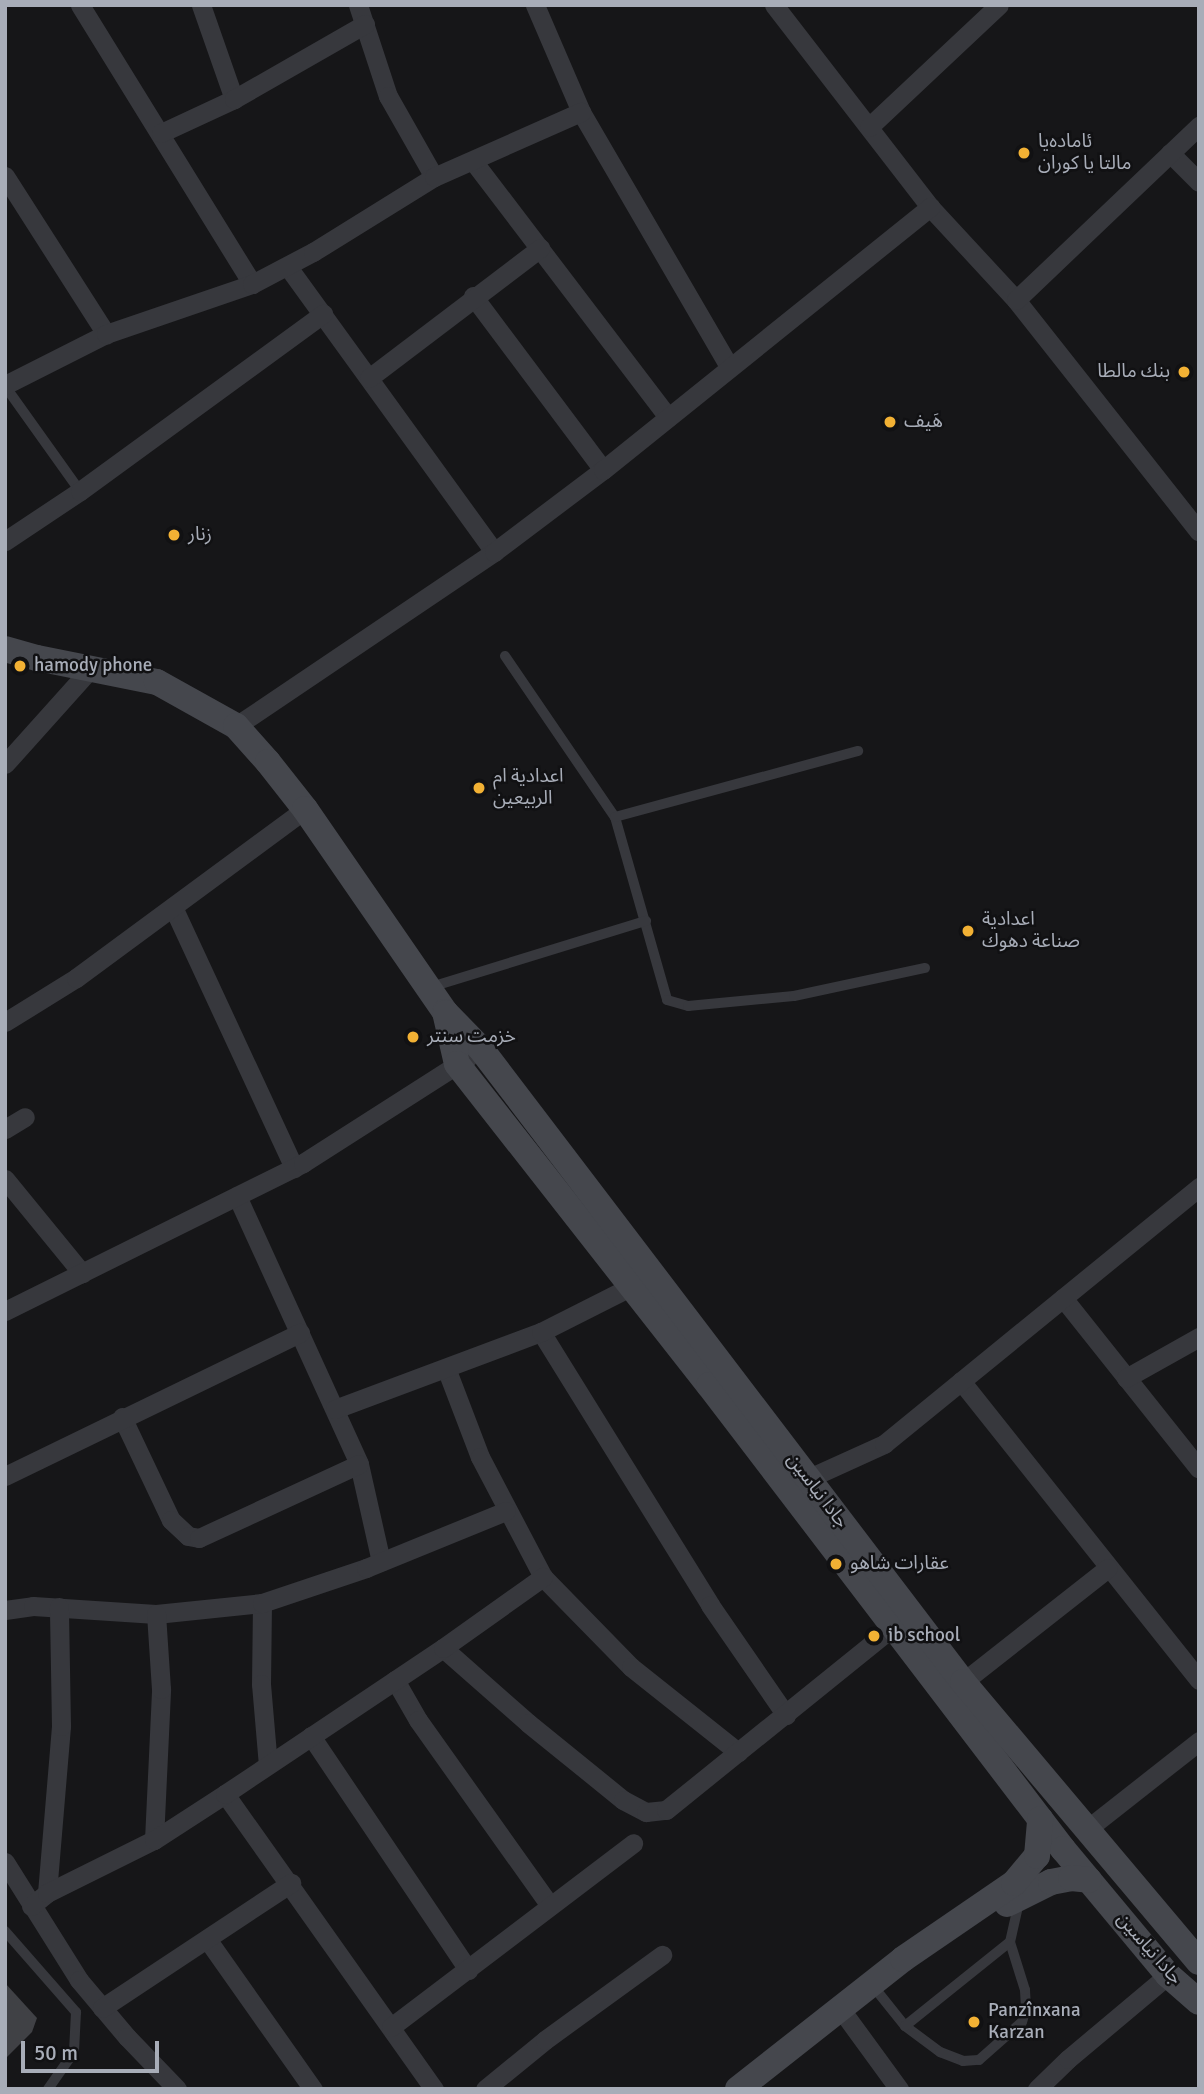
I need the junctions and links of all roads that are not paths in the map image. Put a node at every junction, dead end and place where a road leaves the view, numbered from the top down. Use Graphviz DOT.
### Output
graph roads {
  1 [pos="80,5"];
  2 [pos="201,5"];
  3 [pos="534,5"];
  4 [pos="774,5"];
  5 [pos="999,5"];
  6 [pos="364,11"];
  7 [pos="234,99"];
  8 [pos="581,111"];
  9 [pos="869,127"];
  10 [pos="1199,127"];
  11 [pos="161,133"];
  12 [pos="1170,153"];
  13 [pos="473,161"];
  14 [pos="5,176"];
  15 [pos="434,177"];
  16 [pos="1199,182"];
  17 [pos="930,207"];
  18 [pos="540,248"];
  19 [pos="288,267"];
  20 [pos="252,284"];
  21 [pos="473,296"];
  22 [pos="1016,300"];
  23 [pos="323,314"];
  24 [pos="106,334"];
  25 [pos="729,366"];
  26 [pos="369,378"];
  27 [pos="5,385"];
  28 [pos="668,417"];
  29 [pos="603,470"];
  30 [pos="80,491"];
  31 [pos="1192,508"];
  32 [pos="1199,532"];
  33 [pos="5,541"];
  34 [pos="494,552"];
  35 [pos="5,649"];
  36 [pos="505,656"];
  37 [pos="91,668"];
  38 [pos="236,726"];
  39 [pos="858,751"];
  40 [pos="5,764"];
  41 [pos="305,809"];
  42 [pos="615,817"];
  43 [pos="173,907"];
  44 [pos="646,921"];
  45 [pos="925,968"];
  46 [pos="427,988"];
  47 [pos="445,1012"];
  48 [pos="5,1022"];
  49 [pos="481,1048"];
  50 [pos="457,1064"];
  51 [pos="25,1117"];
  52 [pos="5,1129"];
  53 [pos="294,1168"];
  54 [pos="5,1179"];
  55 [pos="1196,1195"];
  56 [pos="237,1196"];
  57 [pos="82,1273"];
  58 [pos="632,1286"];
  59 [pos="1063,1298"];
  60 [pos="5,1311"];
  61 [pos="541,1332"];
  62 [pos="300,1333"];
  63 [pos="1199,1337"];
  64 [pos="446,1368"];
  65 [pos="1126,1378"];
  66 [pos="961,1381"];
  67 [pos="335,1409"];
  68 [pos="122,1417"];
  69 [pos="359,1464"];
  70 [pos="1199,1469"];
  71 [pos="5,1476"];
  72 [pos="807,1479"];
  73 [pos="506,1511"];
  74 [pos="381,1562"];
  75 [pos="1108,1568"];
  76 [pos="543,1577"];
  77 [pos="262,1604"];
  78 [pos="59,1607"];
  79 [pos="5,1610"];
  80 [pos="156,1614"];
  81 [pos="893,1627"];
  82 [pos="443,1648"];
  83 [pos="936,1665"];
  84 [pos="395,1680"];
  85 [pos="1199,1680"];
  86 [pos="963,1682"];
  87 [pos="786,1715"];
  88 [pos="311,1736"];
  89 [pos="1199,1741"];
  90 [pos="738,1752"];
  91 [pos="268,1765"];
  92 [pos="225,1794"];
  93 [pos="1040,1819"];
  94 [pos="1086,1830"];
  95 [pos="154,1840"];
  96 [pos="633,1843"];
  97 [pos="5,1862"];
  98 [pos="1040,1873"];
  99 [pos="1089,1880"];
  100 [pos="291,1883"];
  101 [pos="47,1893"];
  102 [pos="1021,1894"];
  103 [pos="31,1906"];
  104 [pos="550,1906"];
  105 [pos="5,1931"];
  106 [pos="207,1939"];
  107 [pos="1010,1942"];
  108 [pos="662,1955"];
  109 [pos="1199,1962"];
  110 [pos="468,1970"];
  111 [pos="1168,1975"];
  112 [pos="877,1991"];
  113 [pos="1199,2002"];
  114 [pos="102,2008"];
  115 [pos="845,2015"];
  116 [pos="905,2026"];
  117 [pos="391,2028"];
  118 [pos="48,2089"];
  119 [pos="177,2089"];
  120 [pos="313,2089"];
  121 [pos="434,2089"];
  122 [pos="486,2089"];
  123 [pos="738,2089"];
  124 [pos="754,2089"];
  125 [pos="899,2089"];
  126 [pos="1037,2089"];
  1 -- 11 [label="street"];
  2 -- 7 [label="street"];
  3 -- 8 [label="street"];
  4 -- 9 [label="street"];
  5 -- 9 [label="street"];
  6 -- 7 [label="street"];
  6 -- 15 [label="street"];
  7 -- 11 [label="street"];
  8 -- 13 [label="street"];
  8 -- 25 [label="street"];
  9 -- 17 [label="street"];
  10 -- 12 [label="street"];
  11 -- 20 [label="street"];
  12 -- 16 [label="street"];
  12 -- 22 [label="street"];
  13 -- 15 [label="street"];
  13 -- 18 [label="street"];
  14 -- 24 [label="street"];
  15 -- 19 [label="street"];
  17 -- 22 [label="street"];
  17 -- 25 [label="street"];
  18 -- 21 [label="street"];
  18 -- 28 [label="street"];
  19 -- 20 [label="street"];
  19 -- 23 [label="street"];
  20 -- 24 [label="street"];
  21 -- 26 [label="street"];
  21 -- 29 [label="street"];
  22 -- 31 [label="street"];
  23 -- 26 [label="street"];
  23 -- 30 [label="street"];
  24 -- 27 [label="street"];
  25 -- 28 [label="street"];
  26 -- 34 [label="street"];
  27 -- 30 [label="lane"];
  28 -- 29 [label="street"];
  29 -- 34 [label="street"];
  30 -- 33 [label="street"];
  31 -- 32 [label="street"];
  34 -- 38 [label="street"];
  35 -- 37 [label="street"];
  36 -- 42 [label="lane"];
  37 -- 38 [label="street"];
  37 -- 40 [label="street"];
  38 -- 41 [label="street, جادا نیاسین"];
  39 -- 42 [label="lane"];
  41 -- 43 [label="street"];
  41 -- 46 [label="street, جادا نیاسین"];
  42 -- 44 [label="lane"];
  43 -- 48 [label="street"];
  43 -- 53 [label="street"];
  44 -- 45 [label="lane"];
  44 -- 46 [label="lane"];
  46 -- 47 [label="street, جادا نیاسین"];
  47 -- 49 [label="street, جادا نیاسین"];
  47 -- 50 [label="street"];
  49 -- 50 [label="street"];
  49 -- 72 [label="street, جادا نیاسین"];
  50 -- 53 [label="street"];
  50 -- 58 [label="street, جادا نیاسین"];
  51 -- 52 [label="street"];
  53 -- 56 [label="street"];
  54 -- 57 [label="street"];
  55 -- 59 [label="street"];
  56 -- 57 [label="street"];
  56 -- 62 [label="street"];
  57 -- 60 [label="street"];
  58 -- 61 [label="street"];
  58 -- 81 [label="street, جادا نیاسین"];
  59 -- 65 [label="street"];
  59 -- 66 [label="street"];
  61 -- 64 [label="street"];
  61 -- 87 [label="street"];
  62 -- 67 [label="street"];
  62 -- 68 [label="street"];
  63 -- 65 [label="street"];
  64 -- 67 [label="street"];
  64 -- 73 [label="street"];
  65 -- 70 [label="street"];
  66 -- 72 [label="street"];
  66 -- 75 [label="street"];
  67 -- 69 [label="street"];
  68 -- 69 [label="street"];
  68 -- 71 [label="street"];
  69 -- 74 [label="street"];
  72 -- 83 [label="street, جادا نیاسین"];
  73 -- 74 [label="street"];
  73 -- 76 [label="street"];
  74 -- 77 [label="street"];
  75 -- 85 [label="street"];
  75 -- 86 [label="street"];
  76 -- 82 [label="street"];
  76 -- 90 [label="street"];
  77 -- 80 [label="street"];
  77 -- 91 [label="street"];
  78 -- 79 [label="street"];
  78 -- 80 [label="street"];
  78 -- 101 [label="street"];
  80 -- 95 [label="street"];
  81 -- 83 [label="street, جادا نیاسین"];
  81 -- 87 [label="street"];
  82 -- 84 [label="street"];
  82 -- 90 [label="street"];
  83 -- 86 [label="street, جادا نیاسین"];
  83 -- 93 [label="street, جادا نیاسین"];
  84 -- 88 [label="street"];
  84 -- 104 [label="street"];
  86 -- 94 [label="street, جادا نیاسین"];
  87 -- 90 [label="street"];
  88 -- 91 [label="street"];
  88 -- 110 [label="street"];
  89 -- 94 [label="street"];
  91 -- 92 [label="street"];
  92 -- 95 [label="street"];
  92 -- 100 [label="street"];
  93 -- 98 [label="street"];
  93 -- 99 [label="street, جادا نیاسین"];
  94 -- 109 [label="street, جادا نیاسین"];
  95 -- 101 [label="street"];
  96 -- 104 [label="street"];
  97 -- 103 [label="street"];
  98 -- 99 [label="street"];
  98 -- 102 [label="street"];
  98 -- 123 [label="street"];
  99 -- 111 [label="street, جادا نیاسین"];
  100 -- 106 [label="street"];
  100 -- 117 [label="street"];
  101 -- 103 [label="street"];
  102 -- 107 [label="lane"];
  102 -- 112 [label="street"];
  103 -- 114 [label="street"];
  104 -- 110 [label="street"];
  105 -- 118 [label="lane"];
  106 -- 114 [label="street"];
  106 -- 120 [label="street"];
  107 -- 116 [label="lane"];
  107 -- 116 [label="lane"];
  108 -- 122 [label="street"];
  110 -- 117 [label="street"];
  111 -- 113 [label="street, جادا نیاسین"];
  111 -- 126 [label="street"];
  112 -- 115 [label="street"];
  112 -- 116 [label="lane"];
  114 -- 119 [label="street"];
  115 -- 124 [label="street"];
  115 -- 125 [label="street"];
  117 -- 121 [label="street"];
}
